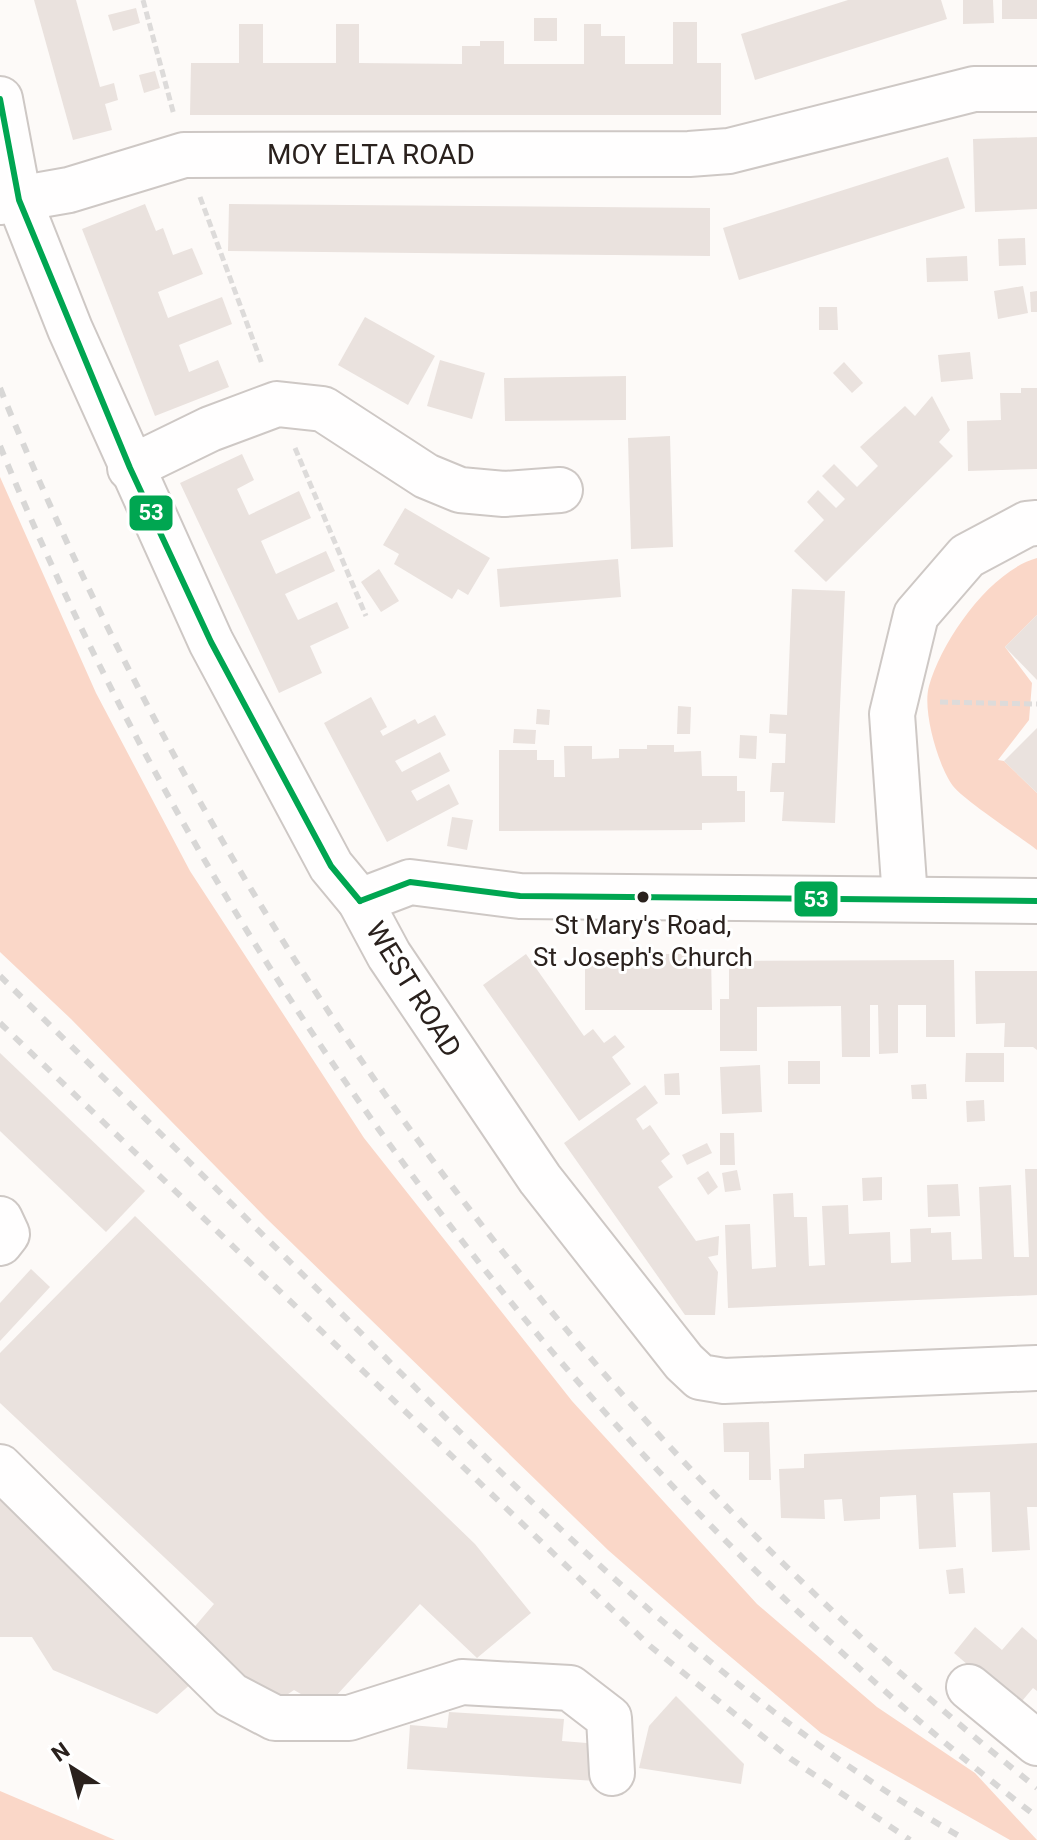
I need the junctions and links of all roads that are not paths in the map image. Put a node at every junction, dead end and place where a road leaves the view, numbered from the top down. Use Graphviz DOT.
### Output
graph roads {
  1 [pos="1037,89"];
  2 [pos="0,99"];
  3 [pos="10,201"];
  4 [pos="130,468"];
  5 [pos="560,490"];
  6 [pos="1037,523"];
  7 [pos="905,898"];
  8 [pos="360,901"];
  9 [pos="1037,901"];
  10 [pos="0,1219"];
  11 [pos="0,1243"];
  12 [pos="1037,1368"];
  13 [pos="0,1467"];
  14 [pos="969,1687"];
  15 [pos="1037,1743"];
  16 [pos="612,1773"];
  1 -- 3 [label="street, MOY ELTA ROAD"];
  2 -- 3 [label="street, WEST ROAD"];
  3 -- 4 [label="street, WEST ROAD"];
  4 -- 5 [label="street"];
  4 -- 8 [label="street, WEST ROAD"];
  6 -- 7 [label="street"];
  7 -- 8 [label="street"];
  7 -- 9 [label="street"];
  8 -- 12 [label="street, WEST ROAD"];
  10 -- 11 [label="street"];
  13 -- 16 [label="street"];
  14 -- 15 [label="street"];
}
